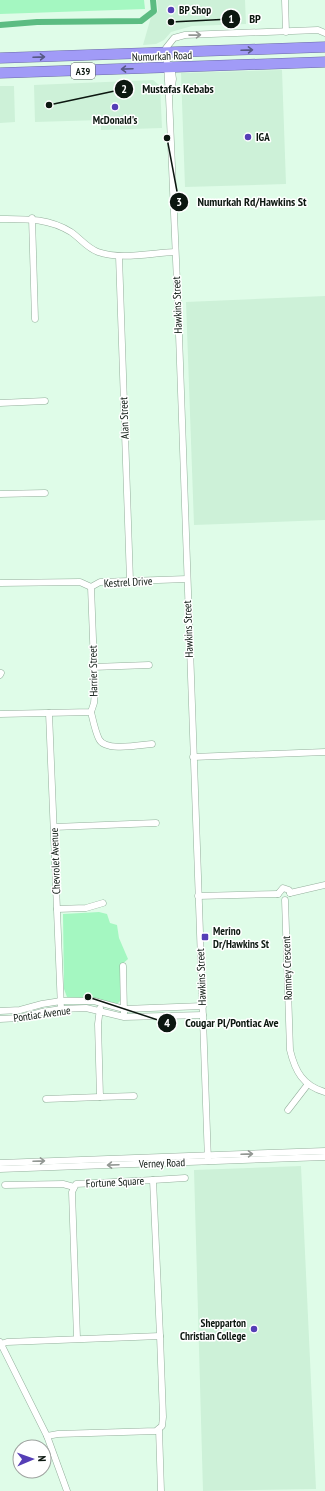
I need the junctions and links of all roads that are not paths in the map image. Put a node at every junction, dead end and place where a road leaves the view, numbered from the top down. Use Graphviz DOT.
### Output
graph roads {
  1 [pos="285,0"];
  2 [pos="286,32"];
  3 [pos="325,33"];
  4 [pos="325,47"];
  5 [pos="166,53"];
  6 [pos="0,58"];
  7 [pos="325,62"];
  8 [pos="170,68"];
  9 [pos="2,73"];
  10 [pos="32,218"];
  11 [pos="0,219"];
  12 [pos="175,252"];
  13 [pos="119,256"];
  14 [pos="35,319"];
  15 [pos="45,400"];
  16 [pos="0,403"];
  17 [pos="45,493"];
  18 [pos="0,494"];
  19 [pos="186,579"];
  20 [pos="130,581"];
  21 [pos="0,583"];
  22 [pos="91,587"];
  23 [pos="149,665"];
  24 [pos="93,667"];
  25 [pos="91,712"];
  26 [pos="49,713"];
  27 [pos="0,714"];
  28 [pos="152,744"];
  29 [pos="325,752"];
  30 [pos="193,757"];
  31 [pos="156,823"];
  32 [pos="54,827"];
  33 [pos="325,885"];
  34 [pos="290,893"];
  35 [pos="278,894"];
  36 [pos="198,896"];
  37 [pos="285,900"];
  38 [pos="103,903"];
  39 [pos="57,909"];
  40 [pos="123,966"];
  41 [pos="61,1001"];
  42 [pos="102,1003"];
  43 [pos="202,1006"];
  44 [pos="61,1009"];
  45 [pos="124,1009"];
  46 [pos="100,1010"];
  47 [pos="0,1011"];
  48 [pos="203,1015"];
  49 [pos="124,1017"];
  50 [pos="0,1019"];
  51 [pos="308,1084"];
  52 [pos="325,1092"];
  53 [pos="134,1096"];
  54 [pos="100,1097"];
  55 [pos="46,1099"];
  56 [pos="288,1110"];
  57 [pos="325,1151"];
  58 [pos="325,1157"];
  59 [pos="208,1158"];
  60 [pos="0,1163"];
  61 [pos="0,1169"];
  62 [pos="185,1178"];
  63 [pos="153,1180"];
  64 [pos="5,1186"];
  65 [pos="74,1187"];
  66 [pos="160,1336"];
  67 [pos="77,1338"];
  68 [pos="0,1343"];
  69 [pos="159,1429"];
  70 [pos="47,1436"];
  71 [pos="67,1491"];
  72 [pos="161,1491"];
  1 -- 2 [label="street"];
  2 -- 3 [label="street"];
  5 -- 2 [label="street, one-way"];
  5 -- 4 [label="highway, Numurkah Road / A39, one-way"];
  6 -- 5 [label="highway, Numurkah Road / A39, one-way"];
  5 -- 8 [label="street"];
  7 -- 8 [label="highway, Numurkah Road / A39"];
  8 -- 9 [label="highway, Numurkah Road / A39, one-way"];
  8 -- 12 [label="street, Hawkins Street"];
  10 -- 11 [label="street"];
  10 -- 13 [label="street"];
  10 -- 14 [label="street"];
  12 -- 13 [label="street"];
  12 -- 19 [label="street, Hawkins Street"];
  13 -- 20 [label="street, Alan Street"];
  15 -- 16 [label="street"];
  17 -- 18 [label="street"];
  19 -- 20 [label="street, Kestrel Drive"];
  19 -- 30 [label="street, Hawkins Street"];
  20 -- 22 [label="street, Kestrel Drive"];
  21 -- 22 [label="street, Kestrel Drive"];
  22 -- 24 [label="street, Harrier Street"];
  23 -- 24 [label="street"];
  24 -- 25 [label="street, Harrier Street"];
  25 -- 26 [label="street, Harrier Street"];
  25 -- 28 [label="street"];
  26 -- 27 [label="street, Harrier Street"];
  26 -- 32 [label="street, Chevrolet Avenue"];
  29 -- 30 [label="street"];
  30 -- 36 [label="street, Hawkins Street"];
  31 -- 32 [label="street"];
  32 -- 39 [label="street, Chevrolet Avenue"];
  33 -- 34 [label="street"];
  34 -- 35 [label="street"];
  34 -- 37 [label="street"];
  35 -- 36 [label="street"];
  35 -- 37 [label="street"];
  36 -- 43 [label="street, Hawkins Street"];
  37 -- 51 [label="street, Romney Crescent"];
  38 -- 39 [label="street"];
  39 -- 41 [label="street, Chevrolet Avenue"];
  40 -- 45 [label="street"];
  41 -- 42 [label="street, Pontiac Avenue"];
  41 -- 44 [label="street, Chevrolet Avenue"];
  41 -- 47 [label="street, Pontiac Avenue"];
  42 -- 45 [label="street, Pontiac Avenue"];
  42 -- 46 [label="street"];
  43 -- 45 [label="street, Pontiac Avenue"];
  43 -- 48 [label="street, Hawkins Street"];
  44 -- 46 [label="street, Pontiac Avenue"];
  44 -- 50 [label="street, Pontiac Avenue"];
  45 -- 49 [label="street"];
  46 -- 49 [label="street, Pontiac Avenue"];
  46 -- 54 [label="street"];
  48 -- 49 [label="street, Pontiac Avenue"];
  48 -- 59 [label="street, Hawkins Street"];
  51 -- 52 [label="street, Romney Crescent"];
  51 -- 56 [label="street"];
  53 -- 54 [label="street"];
  54 -- 55 [label="street"];
  59 -- 57 [label="street, Verney Road, one-way"];
  58 -- 59 [label="street, Verney Road"];
  60 -- 59 [label="street, Verney Road, one-way"];
  59 -- 61 [label="street, Verney Road, one-way"];
  62 -- 63 [label="street"];
  63 -- 65 [label="street, Fortune Square"];
  63 -- 66 [label="street, Fortune Square"];
  64 -- 65 [label="street"];
  65 -- 67 [label="street, Fortune Square"];
  66 -- 67 [label="street"];
  66 -- 69 [label="street, Fortune Square"];
  67 -- 68 [label="street"];
  68 -- 70 [label="street"];
  69 -- 70 [label="street"];
  69 -- 72 [label="street, Fortune Square"];
  70 -- 71 [label="street"];
}
